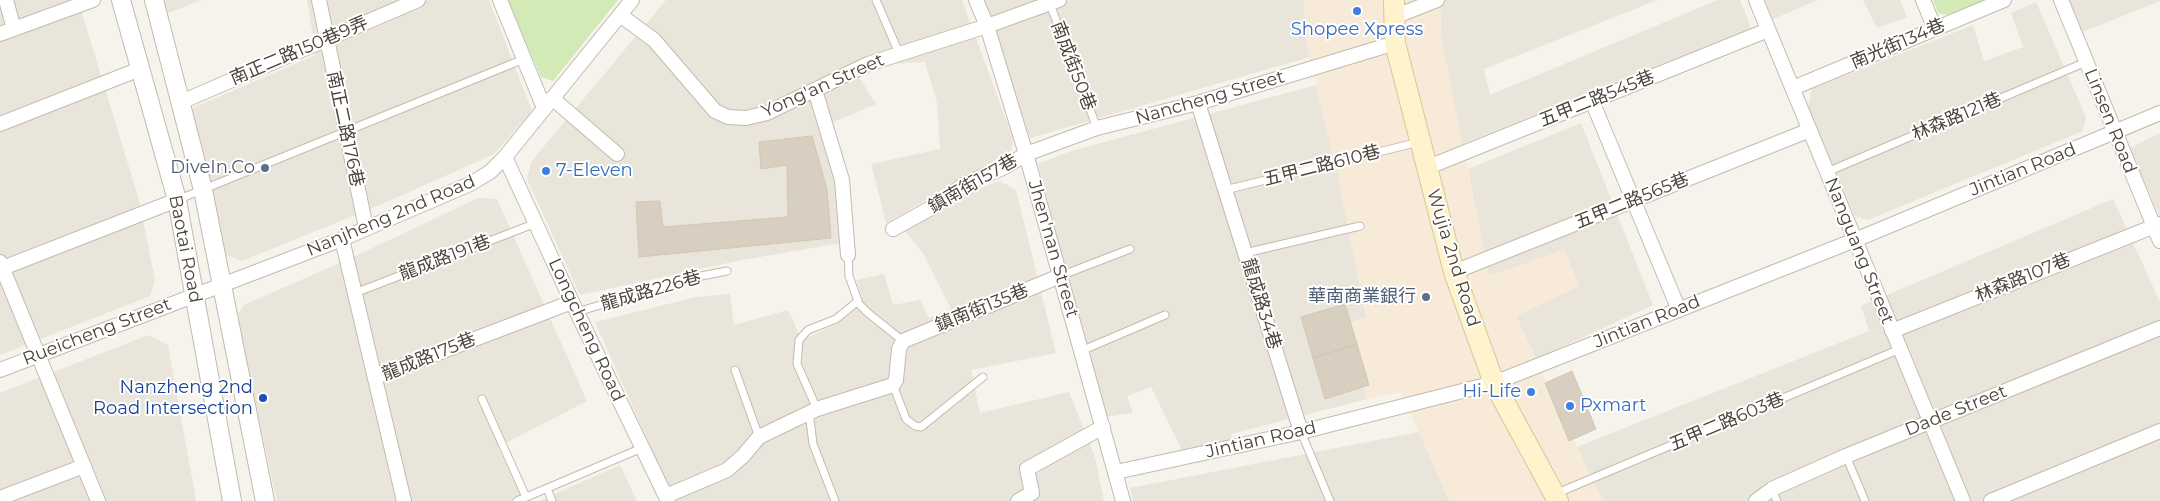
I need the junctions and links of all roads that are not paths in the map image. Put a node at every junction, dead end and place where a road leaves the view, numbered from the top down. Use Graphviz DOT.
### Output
graph roads {
  1 [pos="6,0"];
  2 [pos="93,0"];
  3 [pos="121,0"];
  4 [pos="154,0"];
  5 [pos="319,0"];
  6 [pos="415,0"];
  7 [pos="500,0"];
  8 [pos="632,0"];
  9 [pos="876,0"];
  10 [pos="976,0"];
  11 [pos="1437,0"];
  12 [pos="1756,0"];
  13 [pos="1923,0"];
  14 [pos="2004,0"];
  15 [pos="2061,0"];
  16 [pos="1054,2"];
  17 [pos="1028,5"];
  18 [pos="1394,9"];
  19 [pos="620,15"];
  20 [pos="988,26"];
  21 [pos="14,29"];
  22 [pos="1935,29"];
  23 [pos="1768,30"];
  24 [pos="0,34"];
  25 [pos="326,39"];
  26 [pos="1395,43"];
  27 [pos="899,53"];
  28 [pos="524,58"];
  29 [pos="2086,62"];
  30 [pos="140,69"];
  31 [pos="1793,88"];
  32 [pos="815,90"];
  33 [pos="1592,101"];
  34 [pos="181,102"];
  35 [pos="548,103"];
  36 [pos="1198,103"];
  37 [pos="2160,114"];
  38 [pos="0,124"];
  39 [pos="1097,128"];
  40 [pos="1810,130"];
  41 [pos="346,132"];
  42 [pos="2115,132"];
  43 [pos="1419,142"];
  44 [pos="617,154"];
  45 [pos="1026,154"];
  46 [pos="505,157"];
  47 [pos="1426,168"];
  48 [pos="1827,172"];
  49 [pos="203,190"];
  50 [pos="1225,190"];
  51 [pos="177,200"];
  52 [pos="1633,200"];
  53 [pos="536,223"];
  54 [pos="2157,225"];
  55 [pos="1360,226"];
  56 [pos="366,228"];
  57 [pos="893,229"];
  58 [pos="342,239"];
  59 [pos="1855,240"];
  60 [pos="2160,242"];
  61 [pos="1130,249"];
  62 [pos="1245,253"];
  63 [pos="848,255"];
  64 [pos="1,266"];
  65 [pos="727,271"];
  66 [pos="1454,272"];
  67 [pos="1060,276"];
  68 [pos="221,286"];
  69 [pos="355,294"];
  70 [pos="194,295"];
  71 [pos="858,301"];
  72 [pos="574,307"];
  73 [pos="1679,310"];
  74 [pos="1165,316"];
  75 [pos="2160,328"];
  76 [pos="1892,331"];
  77 [pos="903,341"];
  78 [pos="1900,349"];
  79 [pos="1082,351"];
  80 [pos="38,355"];
  81 [pos="0,370"];
  82 [pos="735,370"];
  83 [pos="375,377"];
  84 [pos="983,377"];
  85 [pos="1494,383"];
  86 [pos="893,385"];
  87 [pos="482,399"];
  88 [pos="813,410"];
  89 [pos="1930,421"];
  90 [pos="1103,427"];
  91 [pos="2160,431"];
  92 [pos="1301,432"];
  93 [pos="759,437"];
  94 [pos="642,448"];
  95 [pos="1846,456"];
  96 [pos="84,466"];
  97 [pos="1116,472"];
  98 [pos="547,488"];
  99 [pos="1774,495"];
  100 [pos="526,497"];
  101 [pos="0,498"];
  102 [pos="1556,498"];
  103 [pos="667,499"];
  104 [pos="98,501"];
  105 [pos="232,501"];
  106 [pos="265,501"];
  107 [pos="404,501"];
  108 [pos="517,501"];
  109 [pos="552,501"];
  110 [pos="835,501"];
  111 [pos="1018,501"];
  112 [pos="1123,501"];
  113 [pos="1330,501"];
  114 [pos="1756,501"];
  115 [pos="1865,501"];
  116 [pos="1963,501"];
  117 [pos="1991,501"];
  1 -- 21 [label="street"];
  2 -- 21 [label="street"];
  3 -- 30 [label="street, Baotai Road"];
  4 -- 34 [label="street, Baotai Road"];
  5 -- 25 [label="street, 南正二路176巷"];
  6 -- 25 [label="street, 南正二路150巷9弄"];
  7 -- 28 [label="street"];
  8 -- 19 [label="street, Nanjheng 2nd Road"];
  9 -- 27 [label="lane"];
  10 -- 20 [label="street, Jhen'nan Street"];
  11 -- 18 [label="street"];
  12 -- 23 [label="street, Nanguang Street"];
  13 -- 22 [label="street"];
  14 -- 22 [label="street, 南光街134巷"];
  15 -- 29 [label="street, Linsen Road"];
  16 -- 17 [label="street, Yong'an Street"];
  16 -- 39 [label="lane, 南成街50巷"];
  17 -- 20 [label="street, Yong'an Street"];
  18 -- 26 [label="main road, Wujia 2nd Road"];
  19 -- 32 [label="street, Yong'an Street"];
  19 -- 35 [label="street, Nanjheng 2nd Road"];
  20 -- 27 [label="street, Yong'an Street"];
  20 -- 45 [label="street, Jhen'nan Street"];
  21 -- 24 [label="street"];
  22 -- 31 [label="street, 南光街134巷"];
  23 -- 31 [label="street, Nanguang Street"];
  23 -- 33 [label="street, 五甲二路545巷"];
  25 -- 34 [label="street, 南正二路150巷9弄"];
  25 -- 41 [label="street, 南正二路176巷"];
  26 -- 36 [label="street, Nancheng Street"];
  26 -- 43 [label="main road, Wujia 2nd Road"];
  27 -- 32 [label="street, Yong'an Street"];
  28 -- 35 [label="street"];
  28 -- 41 [label="lane"];
  29 -- 42 [label="street, Linsen Road"];
  29 -- 48 [label="lane, 林森路121巷"];
  30 -- 38 [label="street"];
  30 -- 51 [label="street, Baotai Road"];
  31 -- 40 [label="street, Nanguang Street"];
  32 -- 63 [label="street"];
  33 -- 47 [label="street, 五甲二路545巷"];
  33 -- 52 [label="street"];
  34 -- 49 [label="street, Baotai Road"];
  35 -- 44 [label="street"];
  35 -- 46 [label="street, Nanjheng 2nd Road"];
  36 -- 39 [label="street, Nancheng Street"];
  36 -- 50 [label="street, 龍成路34巷"];
  37 -- 42 [label="street, Jintian Road"];
  39 -- 45 [label="street, Nancheng Street"];
  40 -- 48 [label="street, Nanguang Street"];
  40 -- 52 [label="street, 五甲二路565巷"];
  41 -- 49 [label="lane"];
  41 -- 56 [label="street, 南正二路176巷"];
  42 -- 54 [label="street, Linsen Road"];
  42 -- 59 [label="street, Jintian Road"];
  43 -- 47 [label="main road, Wujia 2nd Road"];
  43 -- 50 [label="lane, 五甲二路610巷"];
  45 -- 57 [label="street, 鎮南街157巷"];
  45 -- 67 [label="street, Jhen'nan Street"];
  46 -- 53 [label="street, Longcheng Road"];
  46 -- 56 [label="street, Nanjheng 2nd Road"];
  47 -- 66 [label="main road, Wujia 2nd Road"];
  48 -- 59 [label="street, Nanguang Street"];
  49 -- 51 [label="lane"];
  49 -- 68 [label="street, Baotai Road"];
  50 -- 62 [label="street, 龍成路34巷"];
  51 -- 64 [label="street"];
  51 -- 70 [label="street, Baotai Road"];
  52 -- 66 [label="street, 五甲二路565巷"];
  52 -- 73 [label="street"];
  53 -- 69 [label="lane, 龍成路191巷"];
  53 -- 72 [label="street, Longcheng Road"];
  54 -- 60 [label="street, Linsen Road"];
  54 -- 76 [label="street, 林森路107巷"];
  55 -- 62 [label="lane"];
  56 -- 58 [label="street, Nanjheng 2nd Road"];
  58 -- 68 [label="street, Nanjheng 2nd Road"];
  58 -- 69 [label="street"];
  59 -- 73 [label="street, Jintian Road"];
  59 -- 76 [label="street, Nanguang Street"];
  61 -- 67 [label="lane"];
  62 -- 92 [label="street, 龍成路34巷"];
  63 -- 71 [label="lane"];
  64 -- 80 [label="street"];
  65 -- 72 [label="lane, 龍成路226巷"];
  66 -- 85 [label="main road, Wujia 2nd Road"];
  67 -- 77 [label="street, 鎮南街135巷"];
  67 -- 79 [label="street, Jhen'nan Street"];
  68 -- 70 [label="street, Nanjheng 2nd Road"];
  68 -- 106 [label="street, Baotai Road"];
  69 -- 83 [label="street"];
  70 -- 80 [label="street, Rueicheng Street"];
  70 -- 105 [label="street, Baotai Road"];
  71 -- 77 [label="lane"];
  71 -- 88 [label="lane"];
  72 -- 83 [label="street, 龍成路175巷"];
  72 -- 94 [label="street, Longcheng Road"];
  73 -- 85 [label="street, Jintian Road"];
  74 -- 79 [label="lane"];
  75 -- 89 [label="street, Dade Street"];
  76 -- 78 [label="street, Nanguang Street"];
  77 -- 86 [label="street"];
  78 -- 89 [label="street, Nanguang Street"];
  78 -- 102 [label="lane, 五甲二路603巷"];
  79 -- 90 [label="street, Jhen'nan Street"];
  80 -- 81 [label="street, Rueicheng Street"];
  80 -- 96 [label="street"];
  82 -- 93 [label="lane"];
  83 -- 107 [label="street, 龍成路175巷"];
  84 -- 86 [label="lane"];
  85 -- 92 [label="street, Jintian Road"];
  85 -- 102 [label="main road, Wujia 2nd Road"];
  86 -- 88 [label="street"];
  87 -- 100 [label="lane"];
  88 -- 93 [label="street"];
  88 -- 110 [label="lane"];
  89 -- 95 [label="street, Dade Street"];
  89 -- 116 [label="street, Nanguang Street"];
  90 -- 97 [label="street, Jhen'nan Street"];
  90 -- 111 [label="street"];
  91 -- 117 [label="street"];
  92 -- 97 [label="street, Jintian Road"];
  92 -- 113 [label="lane, 龍成路34巷"];
  93 -- 103 [label="street"];
  94 -- 98 [label="lane"];
  94 -- 103 [label="street, Longcheng Road"];
  95 -- 99 [label="street, Dade Street"];
  95 -- 115 [label="lane"];
  96 -- 101 [label="street"];
  96 -- 104 [label="street"];
  97 -- 112 [label="street, Jhen'nan Street"];
  98 -- 100 [label="lane"];
  98 -- 109 [label="lane"];
  99 -- 114 [label="street, Dade Street"];
  100 -- 108 [label="lane"];
}
